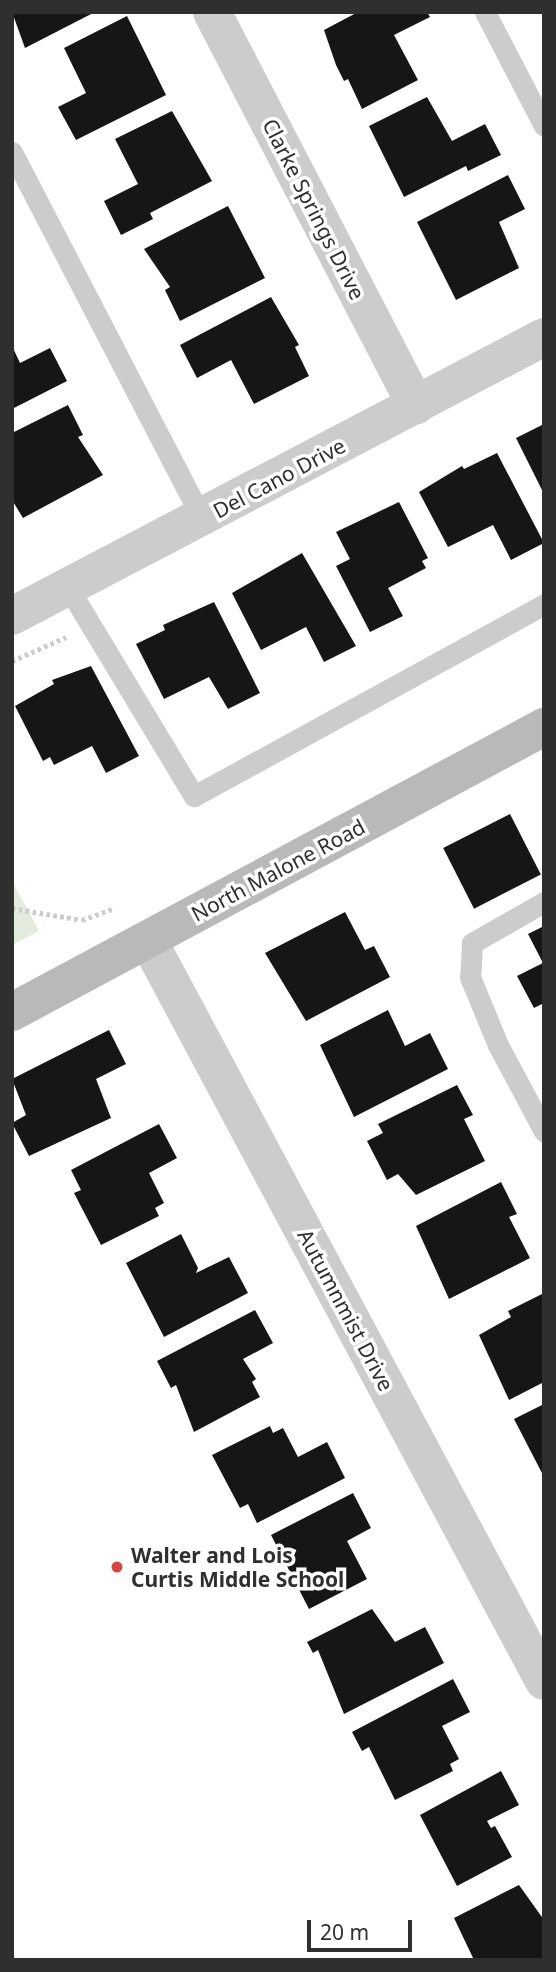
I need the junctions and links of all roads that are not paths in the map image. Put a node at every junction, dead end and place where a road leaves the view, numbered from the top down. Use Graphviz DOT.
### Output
graph roads {
  1 [pos="212,12"];
  2 [pos="485,12"];
  3 [pos="544,126"];
  4 [pos="12,152"];
  5 [pos="544,337"];
  6 [pos="416,405"];
  7 [pos="202,519"];
  8 [pos="69,589"];
  9 [pos="544,604"];
  10 [pos="12,616"];
  11 [pos="544,727"];
  12 [pos="544,902"];
  13 [pos="148,940"];
  14 [pos="12,1012"];
  15 [pos="544,1131"];
  16 [pos="544,1681"];
  1 -- 6 [label="street, Clarke Springs Drive"];
  2 -- 3 [label="lane"];
  4 -- 7 [label="lane"];
  5 -- 6 [label="street, Del Cano Drive"];
  6 -- 7 [label="street, Del Cano Drive"];
  7 -- 8 [label="street, Del Cano Drive"];
  8 -- 9 [label="lane"];
  8 -- 10 [label="street, Del Cano Drive"];
  11 -- 13 [label="street, North Malone Road"];
  12 -- 15 [label="lane"];
  13 -- 14 [label="street, North Malone Road"];
  13 -- 16 [label="street, Autumnmist Drive"];
}
